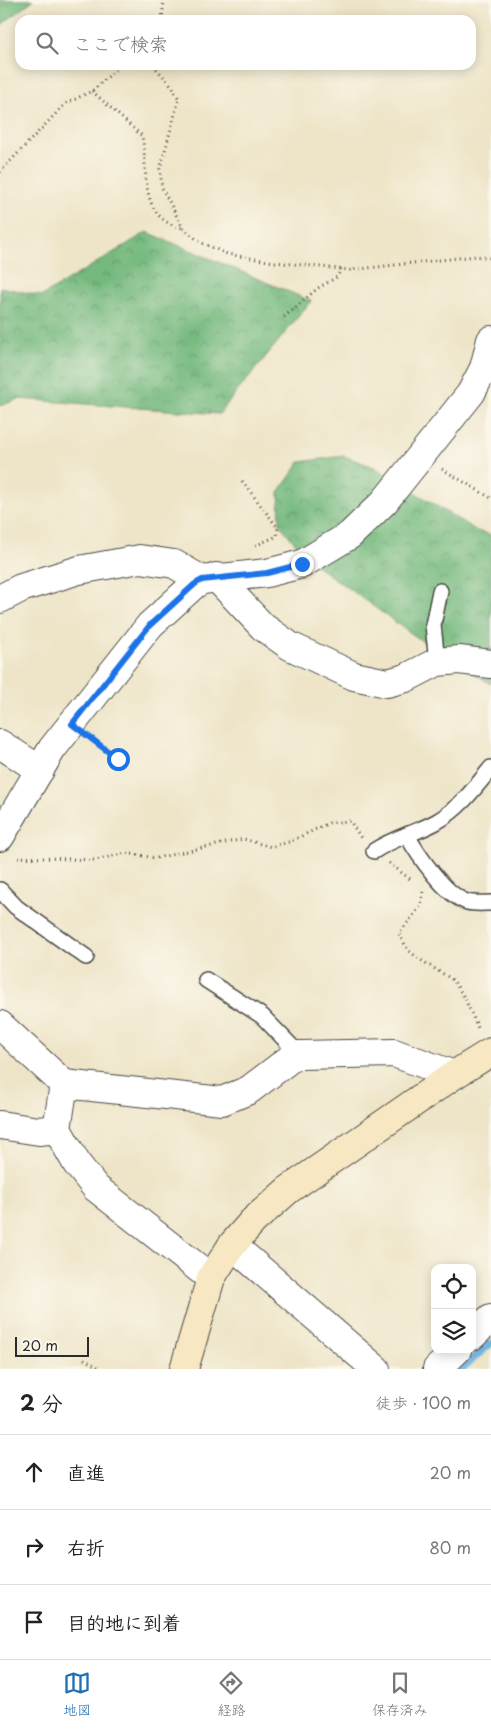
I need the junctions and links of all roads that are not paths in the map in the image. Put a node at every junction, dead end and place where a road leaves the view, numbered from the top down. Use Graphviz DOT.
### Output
graph roads {
  1 [pos="491,340"];
  2 [pos="209,579"];
  3 [pos="440,591"];
  4 [pos="0,599"];
  5 [pos="437,662"];
  6 [pos="491,664"];
  7 [pos="0,744"];
  8 [pos="491,768"];
  9 [pos="40,770"];
  10 [pos="407,835"];
  11 [pos="7,847"];
  12 [pos="374,851"];
  13 [pos="0,890"];
  14 [pos="491,903"];
  15 [pos="86,957"];
  16 [pos="206,980"];
  17 [pos="0,1025"];
  18 [pos="490,1053"];
  19 [pos="300,1055"];
  20 [pos="454,1075"];
  21 [pos="64,1084"];
  22 [pos="0,1125"];
  23 [pos="57,1129"];
  24 [pos="232,1245"];
  25 [pos="211,1278"];
  26 [pos="491,1318"];
  27 [pos="476,1332"];
  28 [pos="453,1354"];
  29 [pos="184,1369"];
  30 [pos="376,1369"];
  31 [pos="437,1369"];
  1 -- 2 [label="street"];
  2 -- 4 [label="street"];
  2 -- 5 [label="street"];
  2 -- 9 [label="street"];
  3 -- 5 [label="lane"];
  5 -- 6 [label="street"];
  7 -- 9 [label="street"];
  8 -- 10 [label="lane"];
  9 -- 11 [label="street"];
  10 -- 12 [label="lane"];
  10 -- 14 [label="lane"];
  13 -- 15 [label="lane"];
  16 -- 19 [label="lane"];
  17 -- 21 [label="street"];
  18 -- 20 [label="street"];
  19 -- 20 [label="street"];
  19 -- 21 [label="street"];
  20 -- 24 [label="street"];
  21 -- 23 [label="street"];
  22 -- 23 [label="street"];
  23 -- 25 [label="street"];
  24 -- 25 [label="street"];
  24 -- 30 [label="street"];
  25 -- 29 [label="street"];
  26 -- 27 [label="street"];
  28 -- 31 [label="street"];
}
